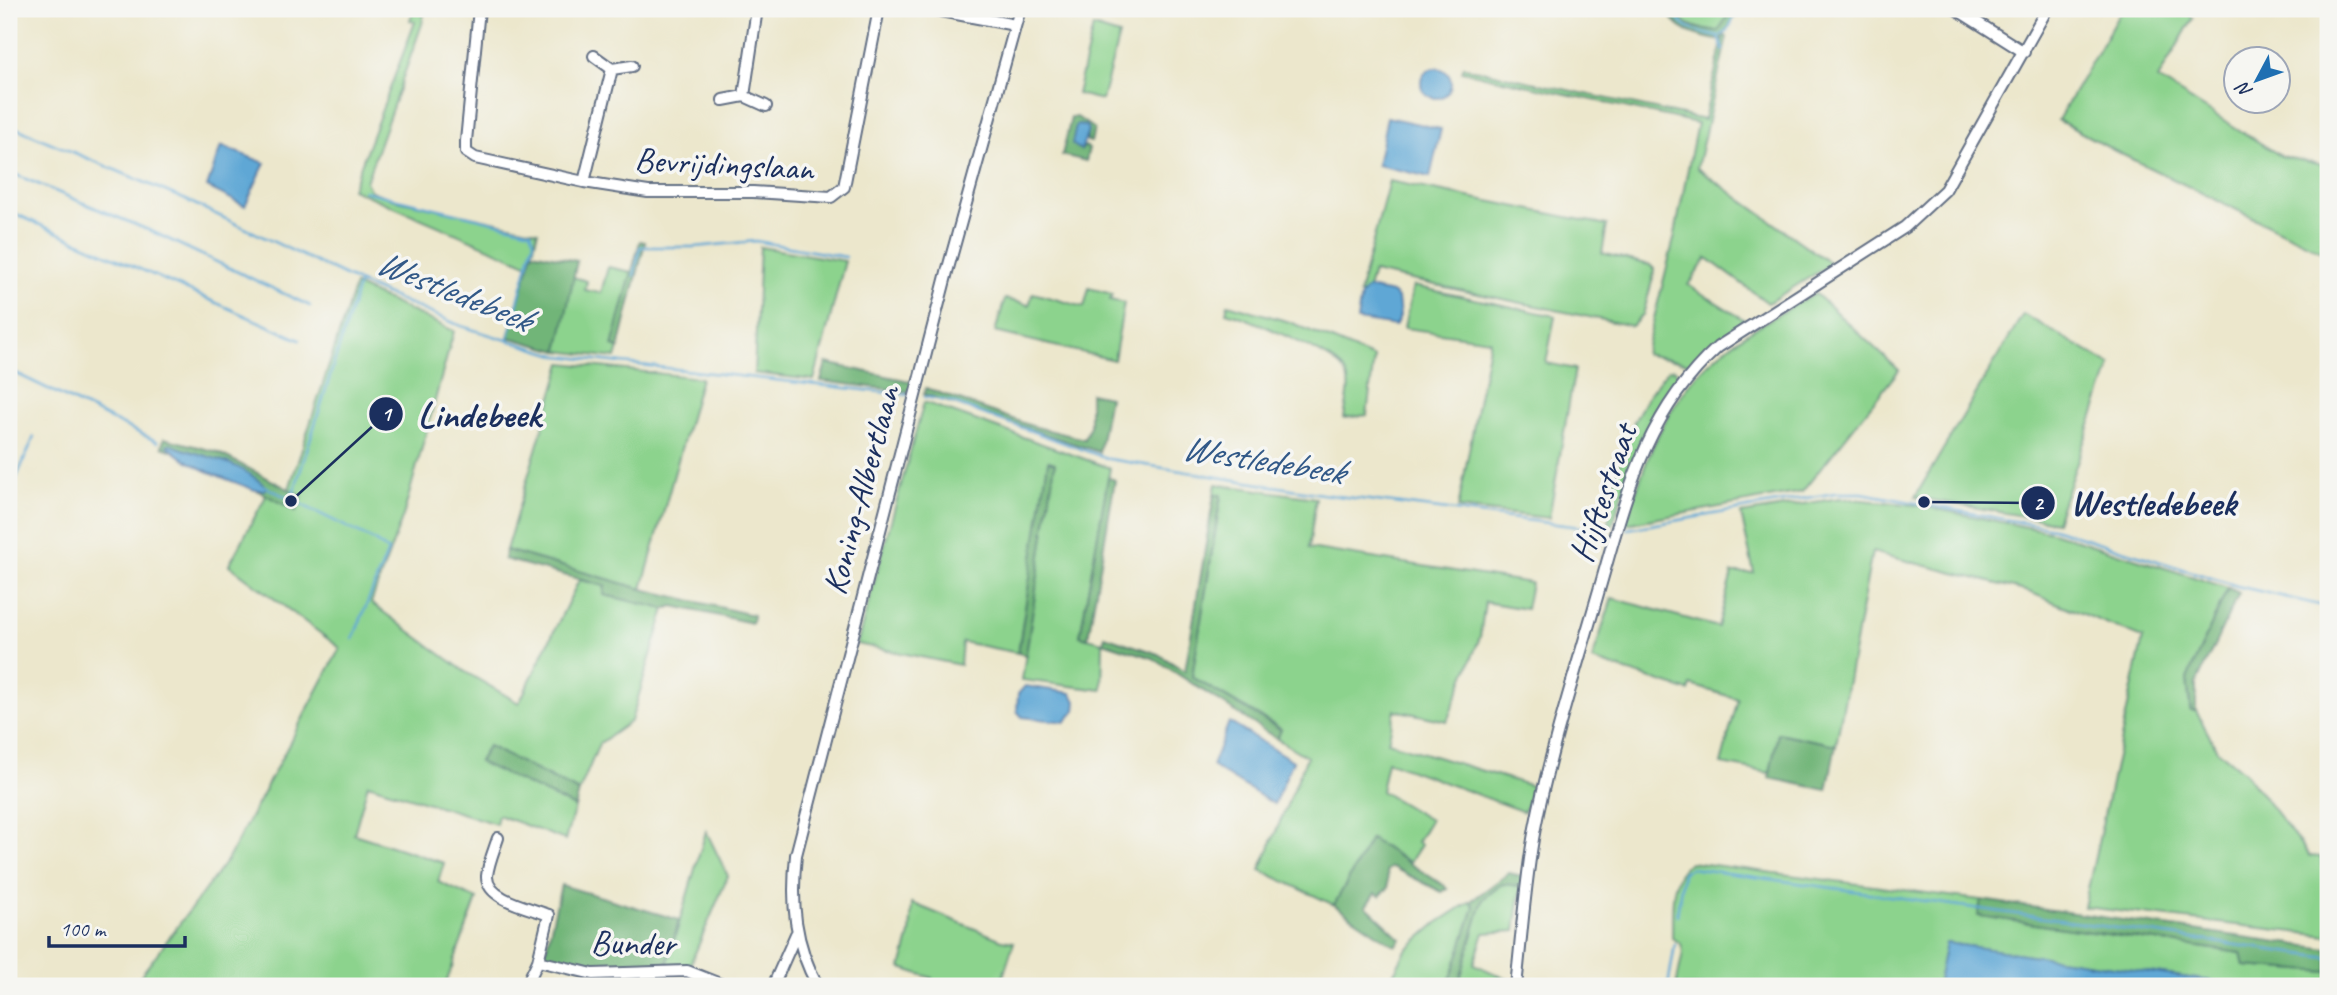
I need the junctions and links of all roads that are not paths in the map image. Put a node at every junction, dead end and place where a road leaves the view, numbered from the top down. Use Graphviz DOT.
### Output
graph roads {
  1 [pos="479,9"];
  2 [pos="757,9"];
  3 [pos="879,9"];
  4 [pos="930,9"];
  5 [pos="1020,9"];
  6 [pos="1956,9"];
  7 [pos="2047,9"];
  8 [pos="1015,25"];
  9 [pos="2024,52"];
  10 [pos="594,57"];
  11 [pos="632,66"];
  12 [pos="612,69"];
  13 [pos="744,96"];
  14 [pos="723,100"];
  15 [pos="766,106"];
  16 [pos="584,182"];
  17 [pos="498,838"];
  18 [pos="796,934"];
  19 [pos="538,961"];
  20 [pos="526,986"];
  21 [pos="725,986"];
  22 [pos="773,986"];
  23 [pos="818,986"];
  24 [pos="1516,986"];
  1 -- 16 [label="street, Bevrijdingslaan"];
  2 -- 13 [label="street"];
  3 -- 16 [label="street, Bevrijdingslaan"];
  4 -- 8 [label="street"];
  5 -- 8 [label="street, Koning-Albertlaan"];
  6 -- 9 [label="street"];
  7 -- 9 [label="street, Hijftestraat"];
  8 -- 18 [label="street, Koning-Albertlaan"];
  9 -- 24 [label="street, Hijftestraat"];
  10 -- 12 [label="street"];
  11 -- 12 [label="street"];
  12 -- 16 [label="street, Bevrijdingslaan"];
  13 -- 14 [label="street"];
  13 -- 15 [label="street"];
  17 -- 19 [label="street, Bunder"];
  18 -- 22 [label="street"];
  18 -- 23 [label="street, Koning-Albertlaan"];
  19 -- 20 [label="street, Bunder"];
  19 -- 21 [label="street, Bunder"];
}
